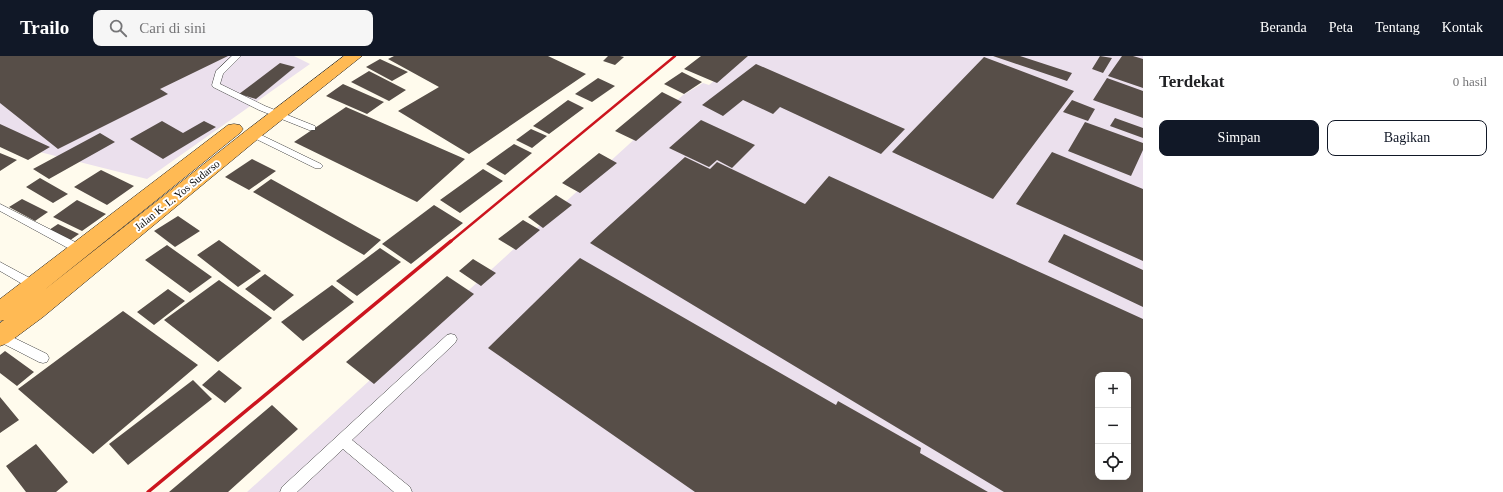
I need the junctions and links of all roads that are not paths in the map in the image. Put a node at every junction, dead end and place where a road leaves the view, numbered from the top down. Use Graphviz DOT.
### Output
graph roads {
  1 [pos="237,56"];
  2 [pos="329,56"];
  3 [pos="354,56"];
  4 [pos="270,111"];
  5 [pos="312,128"];
  6 [pos="253,134"];
  7 [pos="318,166"];
  8 [pos="0,207"];
  9 [pos="81,250"];
  10 [pos="0,266"];
  11 [pos="34,286"];
  12 [pos="0,312"];
  13 [pos="0,336"];
  14 [pos="451,339"];
  15 [pos="43,358"];
  16 [pos="342,440"];
  17 [pos="287,492"];
  18 [pos="405,492"];
  1 -- 4 [label="lane"];
  2 -- 4 [label="highway, Jalan K. L. Yos Sudarso"];
  3 -- 4 [label="highway, Jalan K. L. Yos Sudarso"];
  4 -- 5 [label="lane"];
  4 -- 6 [label="highway, Jalan K. L. Yos Sudarso"];
  4 -- 9 [label="highway, Jalan K. L. Yos Sudarso"];
  6 -- 7 [label="lane"];
  6 -- 13 [label="highway, Jalan K. L. Yos Sudarso"];
  8 -- 9 [label="lane"];
  9 -- 11 [label="highway, Jalan K. L. Yos Sudarso"];
  10 -- 11 [label="lane"];
  11 -- 12 [label="highway, Jalan K. L. Yos Sudarso"];
  13 -- 15 [label="lane"];
  14 -- 16 [label="lane"];
  16 -- 17 [label="lane"];
  16 -- 18 [label="lane"];
}
